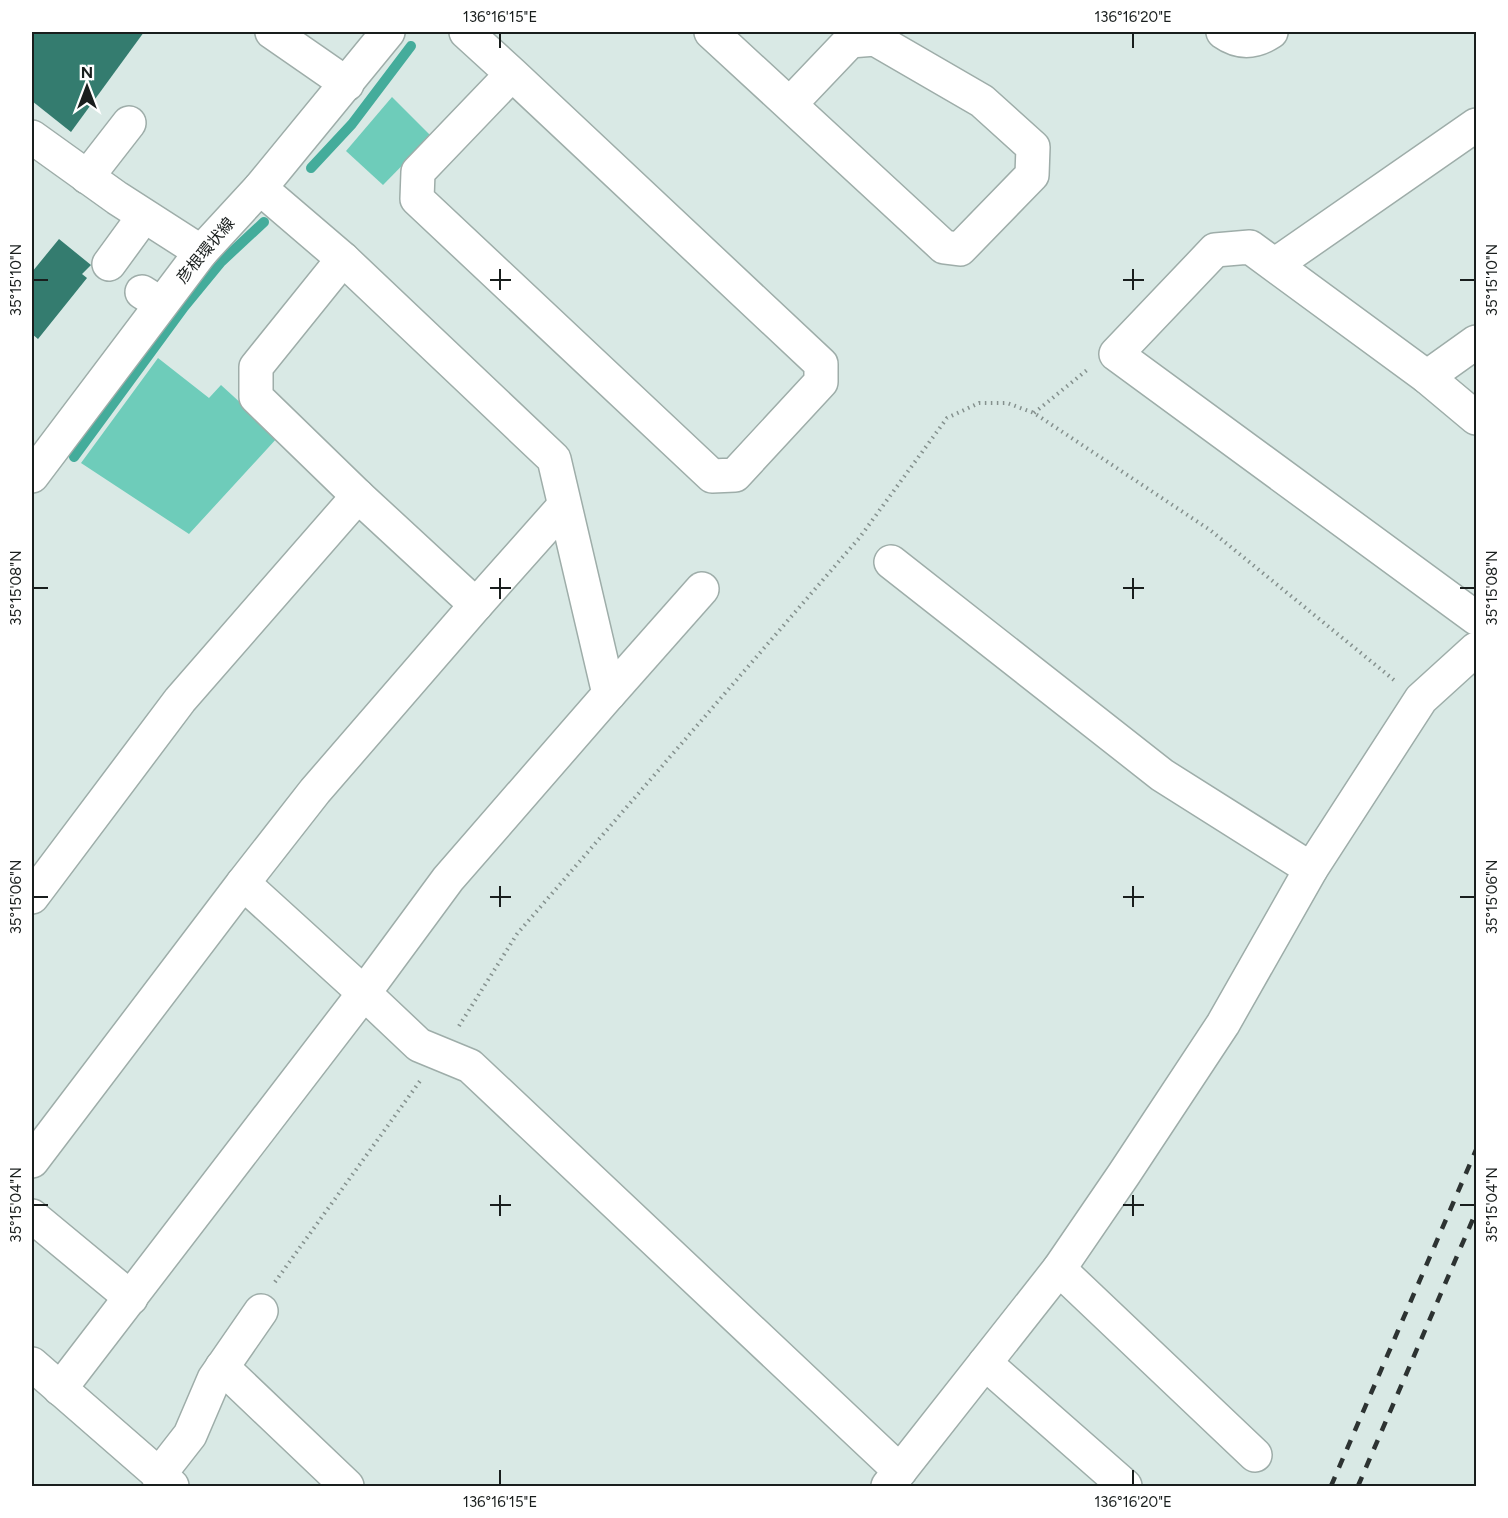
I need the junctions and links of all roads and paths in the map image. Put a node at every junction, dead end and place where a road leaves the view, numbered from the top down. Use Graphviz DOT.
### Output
graph roads {
  1 [pos="272,32"];
  2 [pos="388,32"];
  3 [pos="466,32"];
  4 [pos="711,32"];
  5 [pos="1223,32"];
  6 [pos="1271,32"];
  7 [pos="512,74"];
  8 [pos="347,84"];
  9 [pos="790,104"];
  10 [pos="129,123"];
  11 [pos="1476,125"];
  12 [pos="32,136"];
  13 [pos="87,177"];
  14 [pos="260,188"];
  15 [pos="144,216"];
  16 [pos="201,252"];
  17 [pos="342,259"];
  18 [pos="109,264"];
  19 [pos="1276,264"];
  20 [pos="1476,342"];
  21 [pos="1116,354"];
  22 [pos="1427,377"];
  23 [pos="1034,413"];
  24 [pos="1476,418"];
  25 [pos="32,476"];
  26 [pos="358,496"];
  27 [pos="564,506"];
  28 [pos="891,562"];
  29 [pos="702,589"];
  30 [pos="476,605"];
  31 [pos="1476,618"];
  32 [pos="1476,649"];
  33 [pos="609,694"];
  34 [pos="1421,699"];
  35 [pos="1311,869"];
  36 [pos="243,883"];
  37 [pos="32,897"];
  38 [pos="364,993"];
  39 [pos="441,1054"];
  40 [pos="32,1161"];
  41 [pos="32,1216"];
  42 [pos="1059,1269"];
  43 [pos="131,1298"];
  44 [pos="261,1311"];
  45 [pos="32,1364"];
  46 [pos="222,1367"];
  47 [pos="978,1367"];
  48 [pos="60,1389"];
  49 [pos="1255,1455"];
  50 [pos="152,1479"];
  51 [pos="894,1479"];
  52 [pos="347,1486"];
  53 [pos="1125,1486"];
  1 -- 8 [label="street"];
  2 -- 8 [label="street, 彦根環状線"];
  3 -- 7 [label="street"];
  4 -- 9 [label="street"];
  5 -- 6 [label="street"];
  7 -- 7 [label="street"];
  8 -- 14 [label="street, 彦根環状線"];
  9 -- 9 [label="street"];
  10 -- 13 [label="street"];
  11 -- 19 [label="street"];
  12 -- 13 [label="street"];
  13 -- 15 [label="street"];
  14 -- 16 [label="street, 彦根環状線"];
  14 -- 17 [label="street"];
  15 -- 16 [label="street"];
  15 -- 18 [label="street"];
  16 -- 25 [label="street, 彦根環状線"];
  17 -- 26 [label="street"];
  17 -- 27 [label="street"];
  19 -- 21 [label="street"];
  19 -- 22 [label="street"];
  20 -- 22 [label="street"];
  21 -- 23 [label="path"];
  21 -- 31 [label="street"];
  22 -- 24 [label="street"];
  23 -- 34 [label="path"];
  23 -- 39 [label="path"];
  26 -- 30 [label="street"];
  26 -- 37 [label="street"];
  27 -- 30 [label="street"];
  27 -- 33 [label="street"];
  28 -- 35 [label="street"];
  29 -- 33 [label="street"];
  30 -- 36 [label="street"];
  32 -- 34 [label="street"];
  33 -- 38 [label="street"];
  34 -- 35 [label="street"];
  35 -- 42 [label="street"];
  36 -- 38 [label="street"];
  36 -- 40 [label="street"];
  38 -- 39 [label="street"];
  38 -- 43 [label="street"];
  39 -- 44 [label="path"];
  39 -- 51 [label="street"];
  41 -- 43 [label="street"];
  42 -- 47 [label="street"];
  42 -- 49 [label="street"];
  43 -- 48 [label="street"];
  44 -- 46 [label="street"];
  45 -- 48 [label="street"];
  46 -- 50 [label="street"];
  46 -- 52 [label="street"];
  47 -- 51 [label="street"];
  47 -- 53 [label="street"];
  48 -- 50 [label="street"];
}
